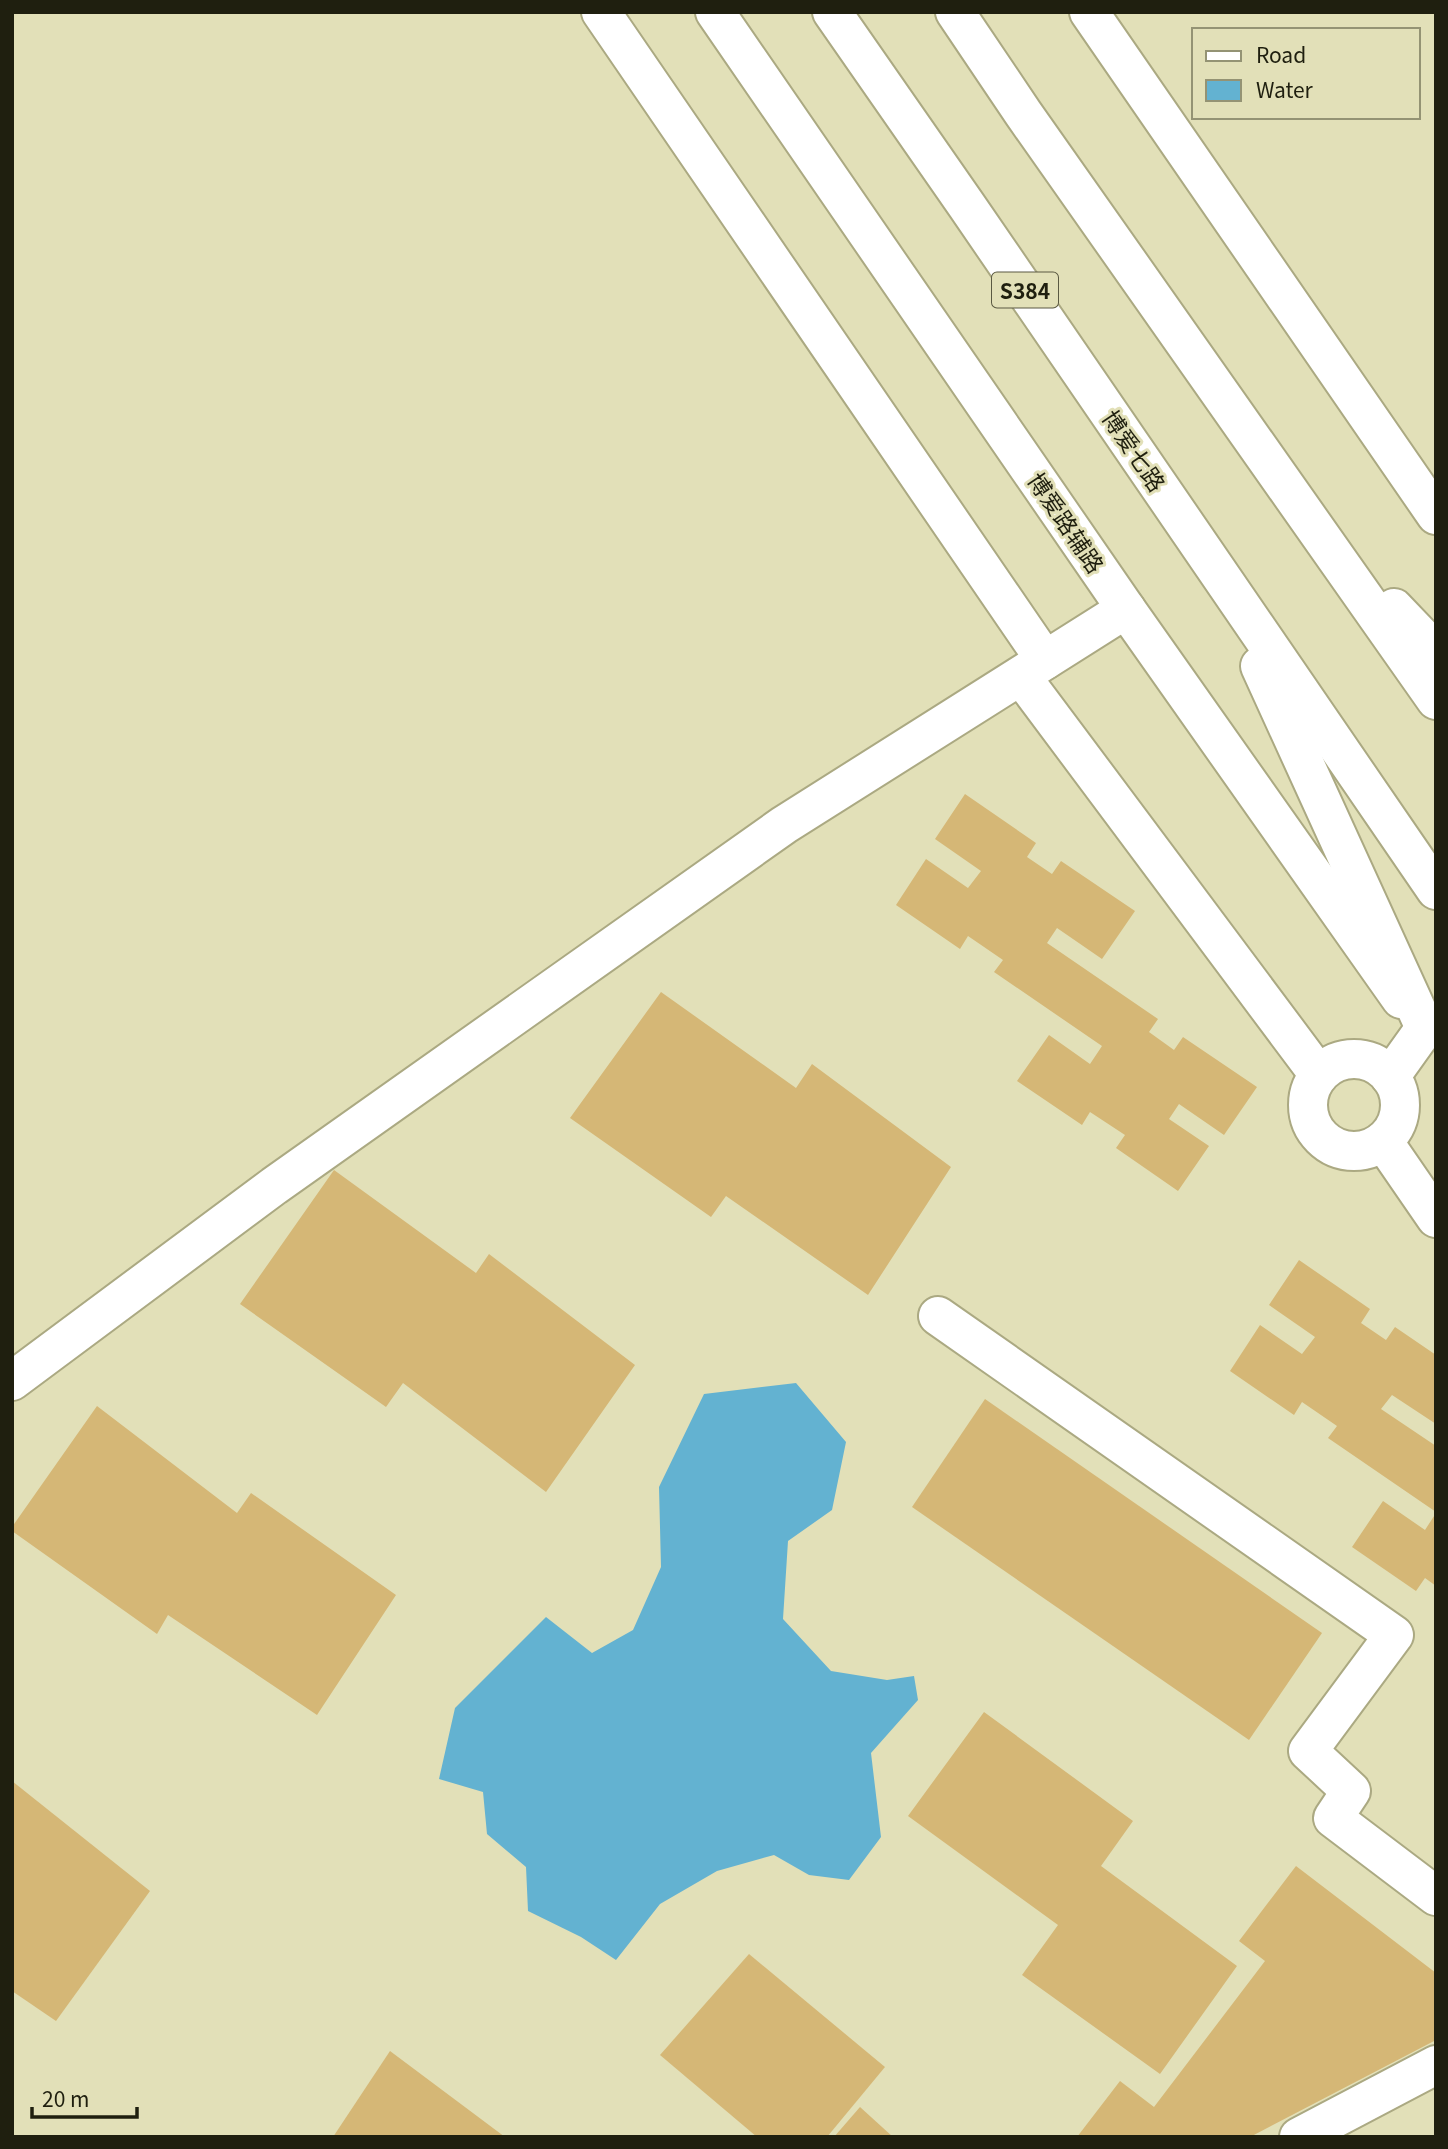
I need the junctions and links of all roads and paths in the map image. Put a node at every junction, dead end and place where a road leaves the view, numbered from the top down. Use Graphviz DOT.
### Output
graph roads {
  1 [pos="601,12"];
  2 [pos="715,12"];
  3 [pos="832,12"];
  4 [pos="955,12"];
  5 [pos="1089,12"];
  6 [pos="1302,510"];
  7 [pos="1436,515"];
  8 [pos="1216,568"];
  9 [pos="1126,610"];
  10 [pos="1436,652"];
  11 [pos="1033,668"];
  12 [pos="1436,700"];
  13 [pos="1436,890"];
  14 [pos="1431,1035"];
  15 [pos="1319,1075"];
  16 [pos="1390,1077"];
  17 [pos="1383,1141"];
  18 [pos="1436,1218"];
  19 [pos="939,1316"];
  20 [pos="12,1381"];
  21 [pos="1436,1896"];
  22 [pos="1436,2065"];
  23 [pos="1299,2137"];
  1 -- 11 [label="main road"];
  2 -- 9 [label="main road, 博爱路辅路"];
  3 -- 8 [label="main road, 博爱七路 / S384"];
  4 -- 6 [label="main road"];
  5 -- 7 [label="main road"];
  6 -- 10 [label="main road"];
  6 -- 12 [label="main road"];
  8 -- 13 [label="main road, 博爱七路 / S384"];
  8 -- 14 [label="main road"];
  9 -- 11 [label="main road"];
  9 -- 14 [label="main road, 博爱路辅路"];
  11 -- 15 [label="main road"];
  11 -- 20 [label="main road"];
  14 -- 16 [label="main road"];
  15 -- 16 [label="main road"];
  15 -- 17 [label="main road"];
  16 -- 17 [label="main road"];
  17 -- 18 [label="main road"];
  19 -- 21 [label="main road"];
  22 -- 23 [label="main road"];
}
